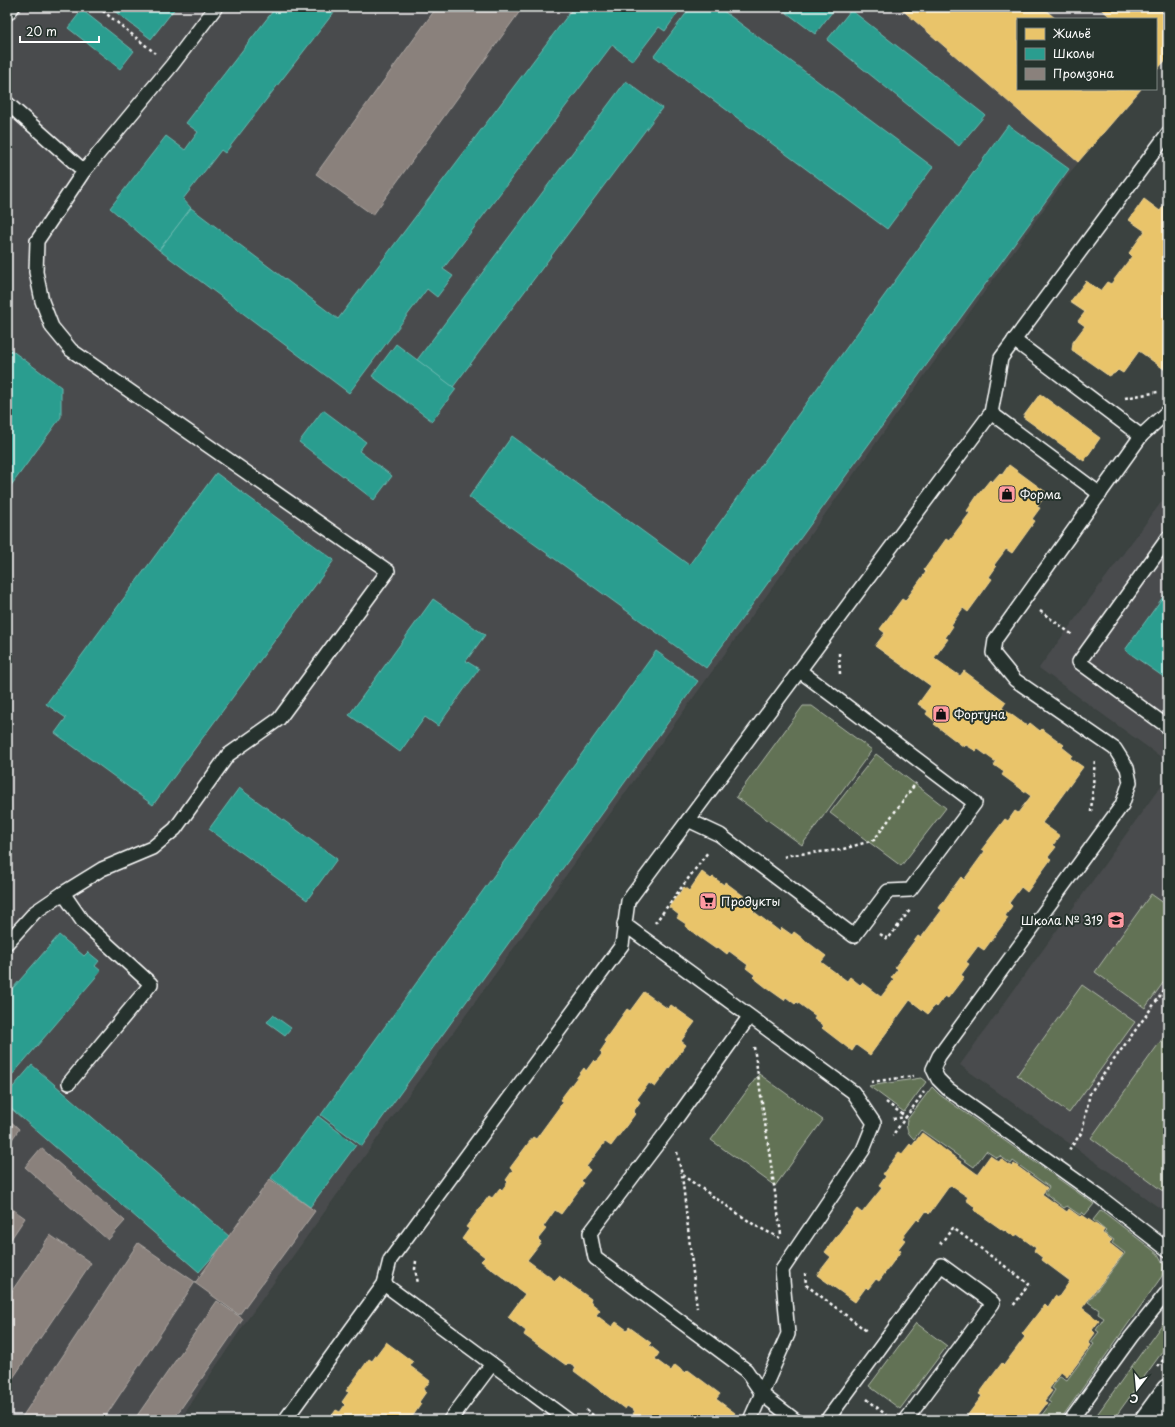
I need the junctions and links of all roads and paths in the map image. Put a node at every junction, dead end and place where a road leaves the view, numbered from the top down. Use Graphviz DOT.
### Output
graph roads {
  1 [pos="12,7"];
  2 [pos="98,7"];
  3 [pos="216,7"];
  4 [pos="7,14"];
  5 [pos="172,65"];
  6 [pos="7,103"];
  7 [pos="1168,133"];
  8 [pos="84,171"];
  9 [pos="1014,340"];
  10 [pos="1160,392"];
  11 [pos="1098,403"];
  12 [pos="1168,411"];
  13 [pos="991,413"];
  14 [pos="1141,436"];
  15 [pos="1100,494"];
  16 [pos="1168,538"];
  17 [pos="1046,616"];
  18 [pos="1090,648"];
  19 [pos="839,649"];
  20 [pos="800,670"];
  21 [pos="840,678"];
  22 [pos="1168,727"];
  23 [pos="1097,736"];
  24 [pos="927,767"];
  25 [pos="688,820"];
  26 [pos="1089,851"];
  27 [pos="698,865"];
  28 [pos="765,868"];
  29 [pos="63,893"];
  30 [pos="911,909"];
  31 [pos="865,922"];
  32 [pos="624,924"];
  33 [pos="651,929"];
  34 [pos="7,943"];
  35 [pos="1168,985"];
  36 [pos="749,1017"];
  37 [pos="918,1075"];
  38 [pos="69,1083"];
  39 [pos="868,1083"];
  40 [pos="929,1086"];
  41 [pos="906,1117"];
  42 [pos="671,1126"];
  43 [pos="1068,1152"];
  44 [pos="682,1175"];
  45 [pos="1168,1250"];
  46 [pos="418,1254"];
  47 [pos="384,1284"];
  48 [pos="419,1285"];
  49 [pos="1168,1291"];
  50 [pos="699,1334"];
  51 [pos="492,1364"];
  52 [pos="1168,1390"];
  53 [pos="762,1395"];
  54 [pos="861,1395"];
  55 [pos="581,1406"];
  56 [pos="888,1416"];
  57 [pos="285,1420"];
  58 [pos="450,1420"];
  59 [pos="568,1420"];
  60 [pos="600,1420"];
  61 [pos="750,1420"];
  62 [pos="795,1420"];
  63 [pos="827,1420"];
  64 [pos="906,1420"];
  65 [pos="1071,1420"];
  66 [pos="1146,1420"];
  1 -- 4 [label="lane"];
  2 -- 5 [label="path"];
  3 -- 5 [label="lane"];
  5 -- 8 [label="lane"];
  6 -- 8 [label="lane"];
  7 -- 9 [label="lane"];
  8 -- 29 [label="lane"];
  9 -- 11 [label="lane"];
  9 -- 13 [label="lane"];
  10 -- 11 [label="path"];
  11 -- 14 [label="lane"];
  12 -- 14 [label="lane"];
  13 -- 15 [label="lane"];
  13 -- 20 [label="lane"];
  14 -- 15 [label="lane"];
  15 -- 23 [label="lane"];
  16 -- 18 [label="lane"];
  17 -- 18 [label="path"];
  18 -- 22 [label="lane"];
  19 -- 21 [label="path"];
  20 -- 24 [label="lane"];
  20 -- 25 [label="lane"];
  23 -- 26 [label="path"];
  23 -- 26 [label="lane"];
  24 -- 28 [label="path"];
  24 -- 31 [label="lane"];
  25 -- 28 [label="lane"];
  25 -- 32 [label="lane"];
  26 -- 45 [label="lane"];
  27 -- 33 [label="path"];
  28 -- 31 [label="lane"];
  29 -- 34 [label="lane"];
  29 -- 38 [label="lane"];
  30 -- 31 [label="path"];
  32 -- 36 [label="lane"];
  32 -- 47 [label="lane"];
  35 -- 43 [label="path"];
  36 -- 42 [label="lane"];
  36 -- 44 [label="path"];
  36 -- 53 [label="lane"];
  37 -- 39 [label="path"];
  40 -- 41 [label="path"];
  42 -- 44 [label="path"];
  42 -- 50 [label="lane"];
  44 -- 50 [label="path"];
  46 -- 48 [label="path"];
  47 -- 51 [label="lane"];
  47 -- 57 [label="lane"];
  49 -- 65 [label="lane"];
  50 -- 53 [label="lane"];
  51 -- 58 [label="lane"];
  51 -- 59 [label="lane"];
  52 -- 66 [label="street"];
  53 -- 61 [label="lane"];
  53 -- 62 [label="lane"];
  54 -- 56 [label="path"];
  55 -- 60 [label="path"];
  63 -- 64 [label="lane"];
}
